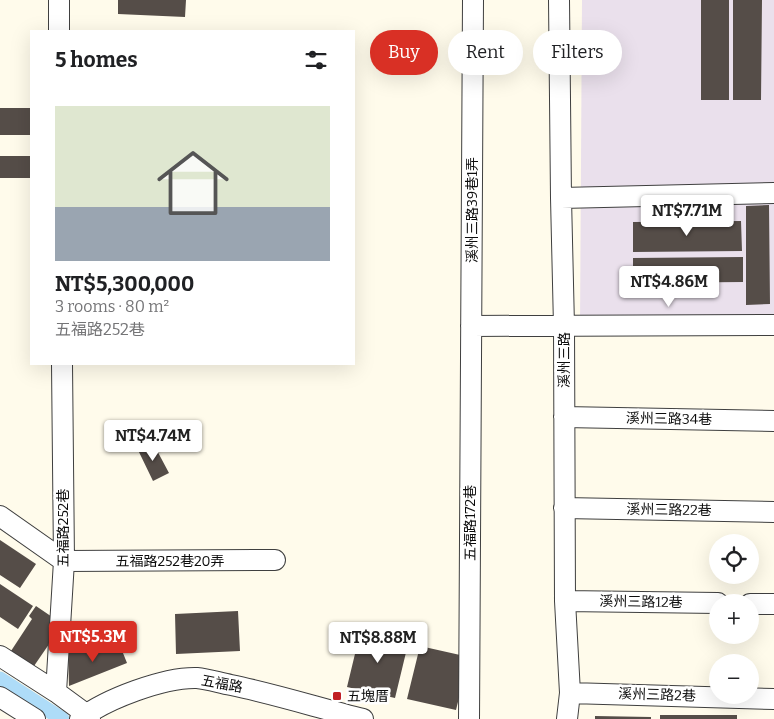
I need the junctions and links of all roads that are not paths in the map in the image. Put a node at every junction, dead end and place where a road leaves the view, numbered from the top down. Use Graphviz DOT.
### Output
graph roads {
  1 [pos="59,0"];
  2 [pos="473,0"];
  3 [pos="559,0"];
  4 [pos="59,30"];
  5 [pos="774,193"];
  6 [pos="561,198"];
  7 [pos="774,325"];
  8 [pos="471,326"];
  9 [pos="564,326"];
  10 [pos="62,365"];
  11 [pos="564,418"];
  12 [pos="774,421"];
  13 [pos="564,508"];
  14 [pos="774,512"];
  15 [pos="0,516"];
  16 [pos="275,560"];
  17 [pos="64,562"];
  18 [pos="565,601"];
  19 [pos="709,603"];
  20 [pos="759,604"];
  21 [pos="774,604"];
  22 [pos="0,656"];
  23 [pos="56,692"];
  24 [pos="570,693"];
  25 [pos="0,696"];
  26 [pos="774,699"];
  27 [pos="338,716"];
  28 [pos="85,717"];
  29 [pos="35,719"];
  30 [pos="363,719"];
  31 [pos="470,719"];
  32 [pos="567,719"];
  1 -- 4 [label="street"];
  2 -- 8 [label="street, 溪州三路39巷1弄"];
  3 -- 6 [label="street, 溪州三路"];
  5 -- 6 [label="street"];
  6 -- 9 [label="street, 溪州三路"];
  7 -- 9 [label="street"];
  8 -- 9 [label="street"];
  8 -- 31 [label="street, 五福路172巷"];
  9 -- 11 [label="street, 溪州三路"];
  10 -- 17 [label="street, 五福路252巷"];
  11 -- 12 [label="street, 溪州三路34巷"];
  11 -- 13 [label="street, 溪州三路"];
  13 -- 14 [label="street, 溪州三路22巷"];
  13 -- 18 [label="street, 溪州三路"];
  15 -- 17 [label="street"];
  16 -- 17 [label="street, 五福路252巷20弄"];
  17 -- 23 [label="street, 五福路252巷"];
  18 -- 19 [label="street, 溪州三路12巷"];
  18 -- 24 [label="street, 溪州三路"];
  20 -- 21 [label="street"];
  22 -- 23 [label="street"];
  23 -- 28 [label="street"];
  24 -- 26 [label="street, 溪州三路2巷"];
  24 -- 32 [label="street, 溪州三路"];
  25 -- 29 [label="street"];
  27 -- 28 [label="street, 五福路"];
  27 -- 30 [label="street, 五福路"];
}
